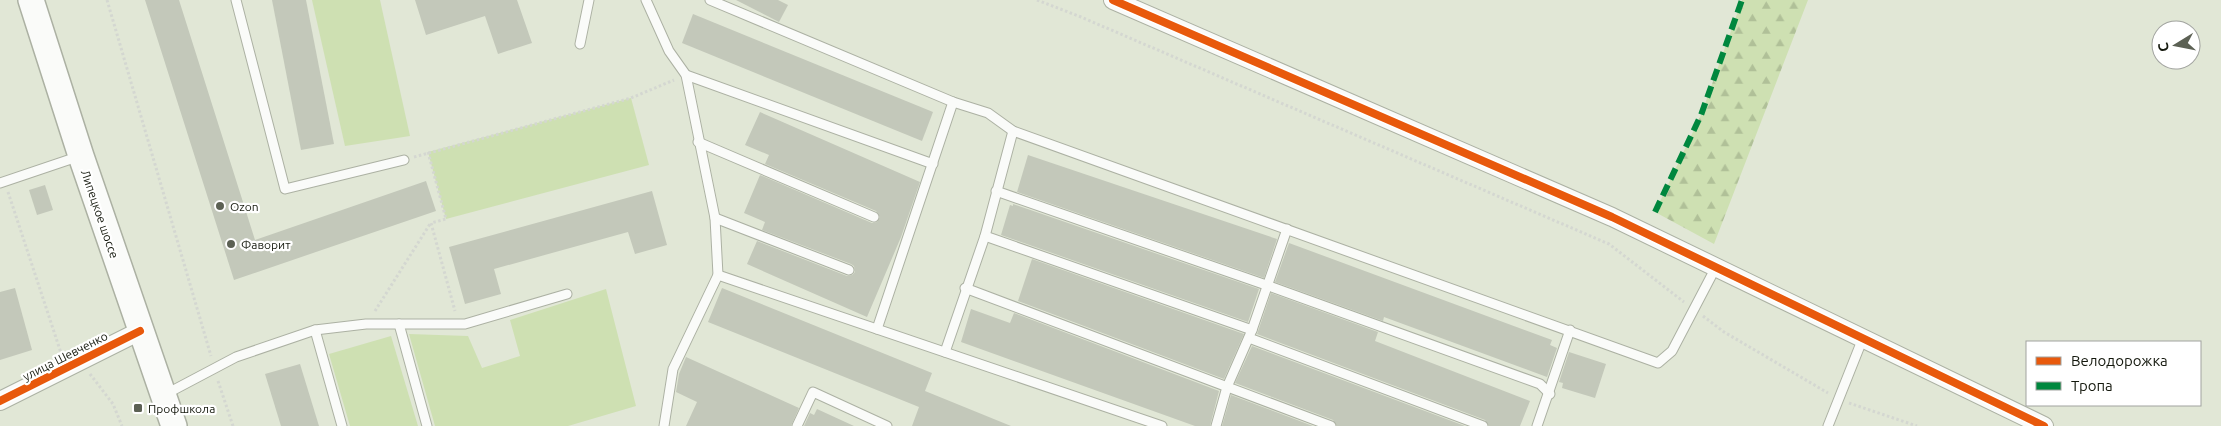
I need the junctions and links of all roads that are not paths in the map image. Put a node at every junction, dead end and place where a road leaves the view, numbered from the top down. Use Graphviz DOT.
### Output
graph roads {
  1 [pos="31,0"];
  2 [pos="236,0"];
  3 [pos="589,0"];
  4 [pos="646,0"];
  5 [pos="710,0"];
  6 [pos="1113,0"];
  7 [pos="580,44"];
  8 [pos="686,75"];
  9 [pos="954,102"];
  10 [pos="1013,130"];
  11 [pos="698,142"];
  12 [pos="81,156"];
  13 [pos="404,160"];
  14 [pos="933,164"];
  15 [pos="3,184"];
  16 [pos="996,191"];
  17 [pos="874,217"];
  18 [pos="715,218"];
  19 [pos="1287,229"];
  20 [pos="984,236"];
  21 [pos="1716,267"];
  22 [pos="849,270"];
  23 [pos="718,275"];
  24 [pos="1269,286"];
  25 [pos="966,288"];
  26 [pos="567,294"];
  27 [pos="399,324"];
  28 [pos="877,329"];
  29 [pos="315,330"];
  30 [pos="1570,330"];
  31 [pos="140,331"];
  32 [pos="1251,334"];
  33 [pos="1863,338"];
  34 [pos="945,352"];
  35 [pos="1227,387"];
  36 [pos="1550,394"];
  37 [pos="164,396"];
  38 [pos="0,401"];
  39 [pos="174,426"];
  40 [pos="342,426"];
  41 [pos="427,426"];
  42 [pos="664,426"];
  43 [pos="797,426"];
  44 [pos="887,426"];
  45 [pos="1162,426"];
  46 [pos="1216,426"];
  47 [pos="1331,426"];
  48 [pos="1483,426"];
  49 [pos="1537,426"];
  50 [pos="1828,426"];
  51 [pos="2044,426"];
  1 -- 12 [label="main road, Липецкое шоссе"];
  2 -- 13 [label="lane"];
  3 -- 7 [label="lane"];
  4 -- 8 [label="lane"];
  5 -- 9 [label="lane"];
  6 -- 21 [label="street"];
  8 -- 11 [label="lane"];
  8 -- 14 [label="lane"];
  9 -- 10 [label="lane"];
  9 -- 14 [label="lane"];
  10 -- 16 [label="lane"];
  10 -- 19 [label="lane"];
  11 -- 17 [label="lane"];
  11 -- 18 [label="lane"];
  12 -- 15 [label="lane"];
  12 -- 31 [label="main road, Липецкое шоссе"];
  14 -- 28 [label="lane"];
  16 -- 20 [label="lane"];
  16 -- 24 [label="lane"];
  18 -- 22 [label="lane"];
  18 -- 23 [label="lane"];
  19 -- 24 [label="lane"];
  19 -- 30 [label="lane"];
  20 -- 25 [label="lane"];
  20 -- 32 [label="lane"];
  21 -- 30 [label="lane"];
  21 -- 33 [label="street"];
  23 -- 28 [label="lane"];
  23 -- 42 [label="lane"];
  24 -- 32 [label="lane"];
  24 -- 36 [label="lane"];
  25 -- 34 [label="lane"];
  25 -- 35 [label="lane"];
  26 -- 27 [label="lane"];
  27 -- 29 [label="lane"];
  27 -- 41 [label="lane"];
  28 -- 34 [label="lane"];
  29 -- 37 [label="lane"];
  29 -- 40 [label="lane"];
  30 -- 36 [label="lane"];
  31 -- 37 [label="main road, Липецкое шоссе"];
  31 -- 38 [label="street, улица Шевченко"];
  32 -- 35 [label="lane"];
  32 -- 48 [label="lane"];
  33 -- 50 [label="lane"];
  33 -- 51 [label="street"];
  34 -- 45 [label="lane"];
  35 -- 46 [label="lane"];
  35 -- 47 [label="lane"];
  36 -- 49 [label="lane"];
  37 -- 39 [label="main road, Липецкое шоссе"];
  43 -- 44 [label="lane"];
}
